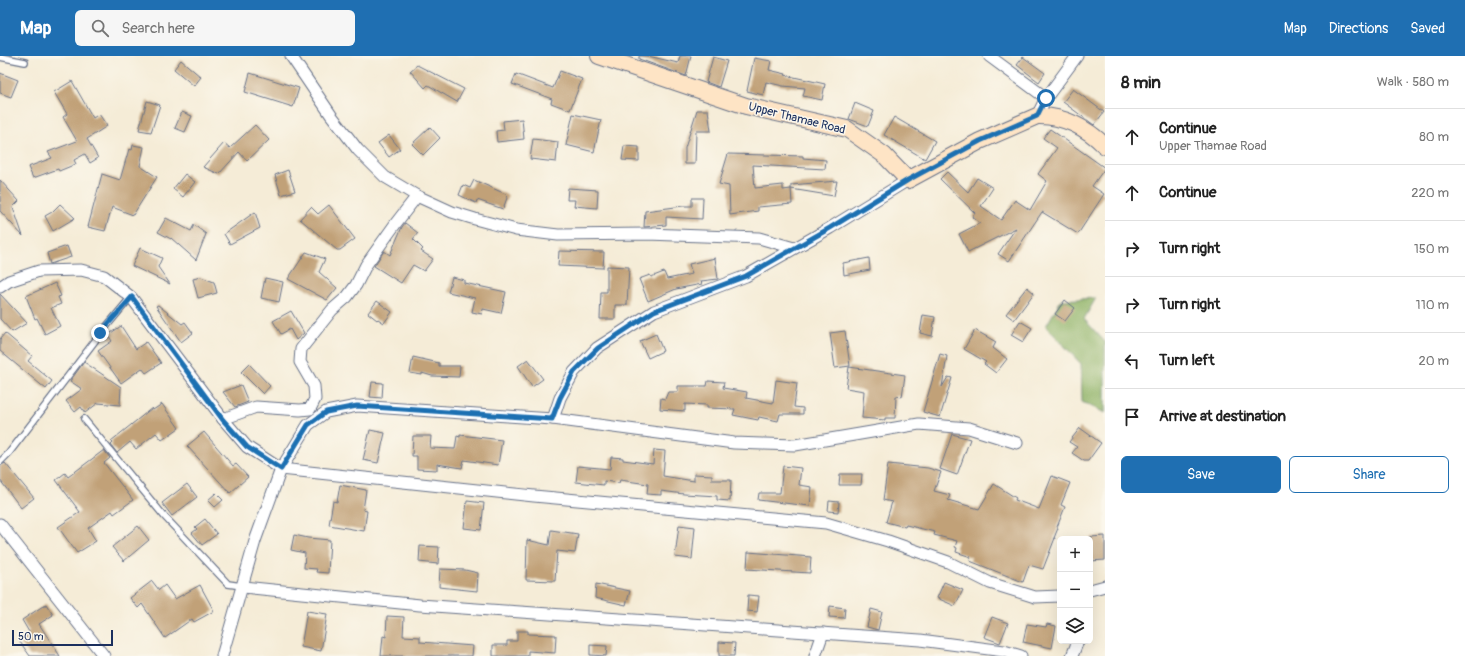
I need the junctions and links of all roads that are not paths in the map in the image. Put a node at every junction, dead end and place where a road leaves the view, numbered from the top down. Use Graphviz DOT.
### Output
graph roads {
  1 [pos="291,56"];
  2 [pos="599,56"];
  3 [pos="989,56"];
  4 [pos="1077,56"];
  5 [pos="0,57"];
  6 [pos="25,62"];
  7 [pos="1046,98"];
  8 [pos="1037,116"];
  9 [pos="1105,146"];
  10 [pos="908,180"];
  11 [pos="417,196"];
  12 [pos="794,248"];
  13 [pos="0,287"];
  14 [pos="132,297"];
  15 [pos="84,419"];
  16 [pos="552,419"];
  17 [pos="223,420"];
  18 [pos="1017,443"];
  19 [pos="0,462"];
  20 [pos="281,469"];
  21 [pos="0,524"];
  22 [pos="243,586"];
  23 [pos="1105,586"];
  24 [pos="1093,589"];
  25 [pos="1057,596"];
  26 [pos="822,633"];
  27 [pos="1077,644"];
  28 [pos="104,656"];
  29 [pos="222,656"];
  30 [pos="815,656"];
  31 [pos="1021,656"];
  32 [pos="1072,656"];
  1 -- 11 [label="street"];
  2 -- 10 [label="street, Upper Thamae Road"];
  3 -- 7 [label="street"];
  4 -- 7 [label="street"];
  5 -- 6 [label="lane"];
  7 -- 8 [label="street"];
  8 -- 9 [label="street"];
  8 -- 10 [label="street"];
  10 -- 12 [label="street"];
  11 -- 12 [label="street"];
  11 -- 17 [label="street"];
  12 -- 16 [label="street"];
  13 -- 14 [label="street"];
  14 -- 17 [label="street"];
  14 -- 19 [label="lane"];
  15 -- 22 [label="lane"];
  16 -- 18 [label="street"];
  16 -- 20 [label="street"];
  17 -- 20 [label="street"];
  20 -- 22 [label="street"];
  20 -- 25 [label="street"];
  21 -- 28 [label="street"];
  22 -- 26 [label="street"];
  22 -- 29 [label="street"];
  23 -- 24 [label="street"];
  26 -- 30 [label="street"];
  26 -- 31 [label="street"];
  27 -- 32 [label="street"];
}
